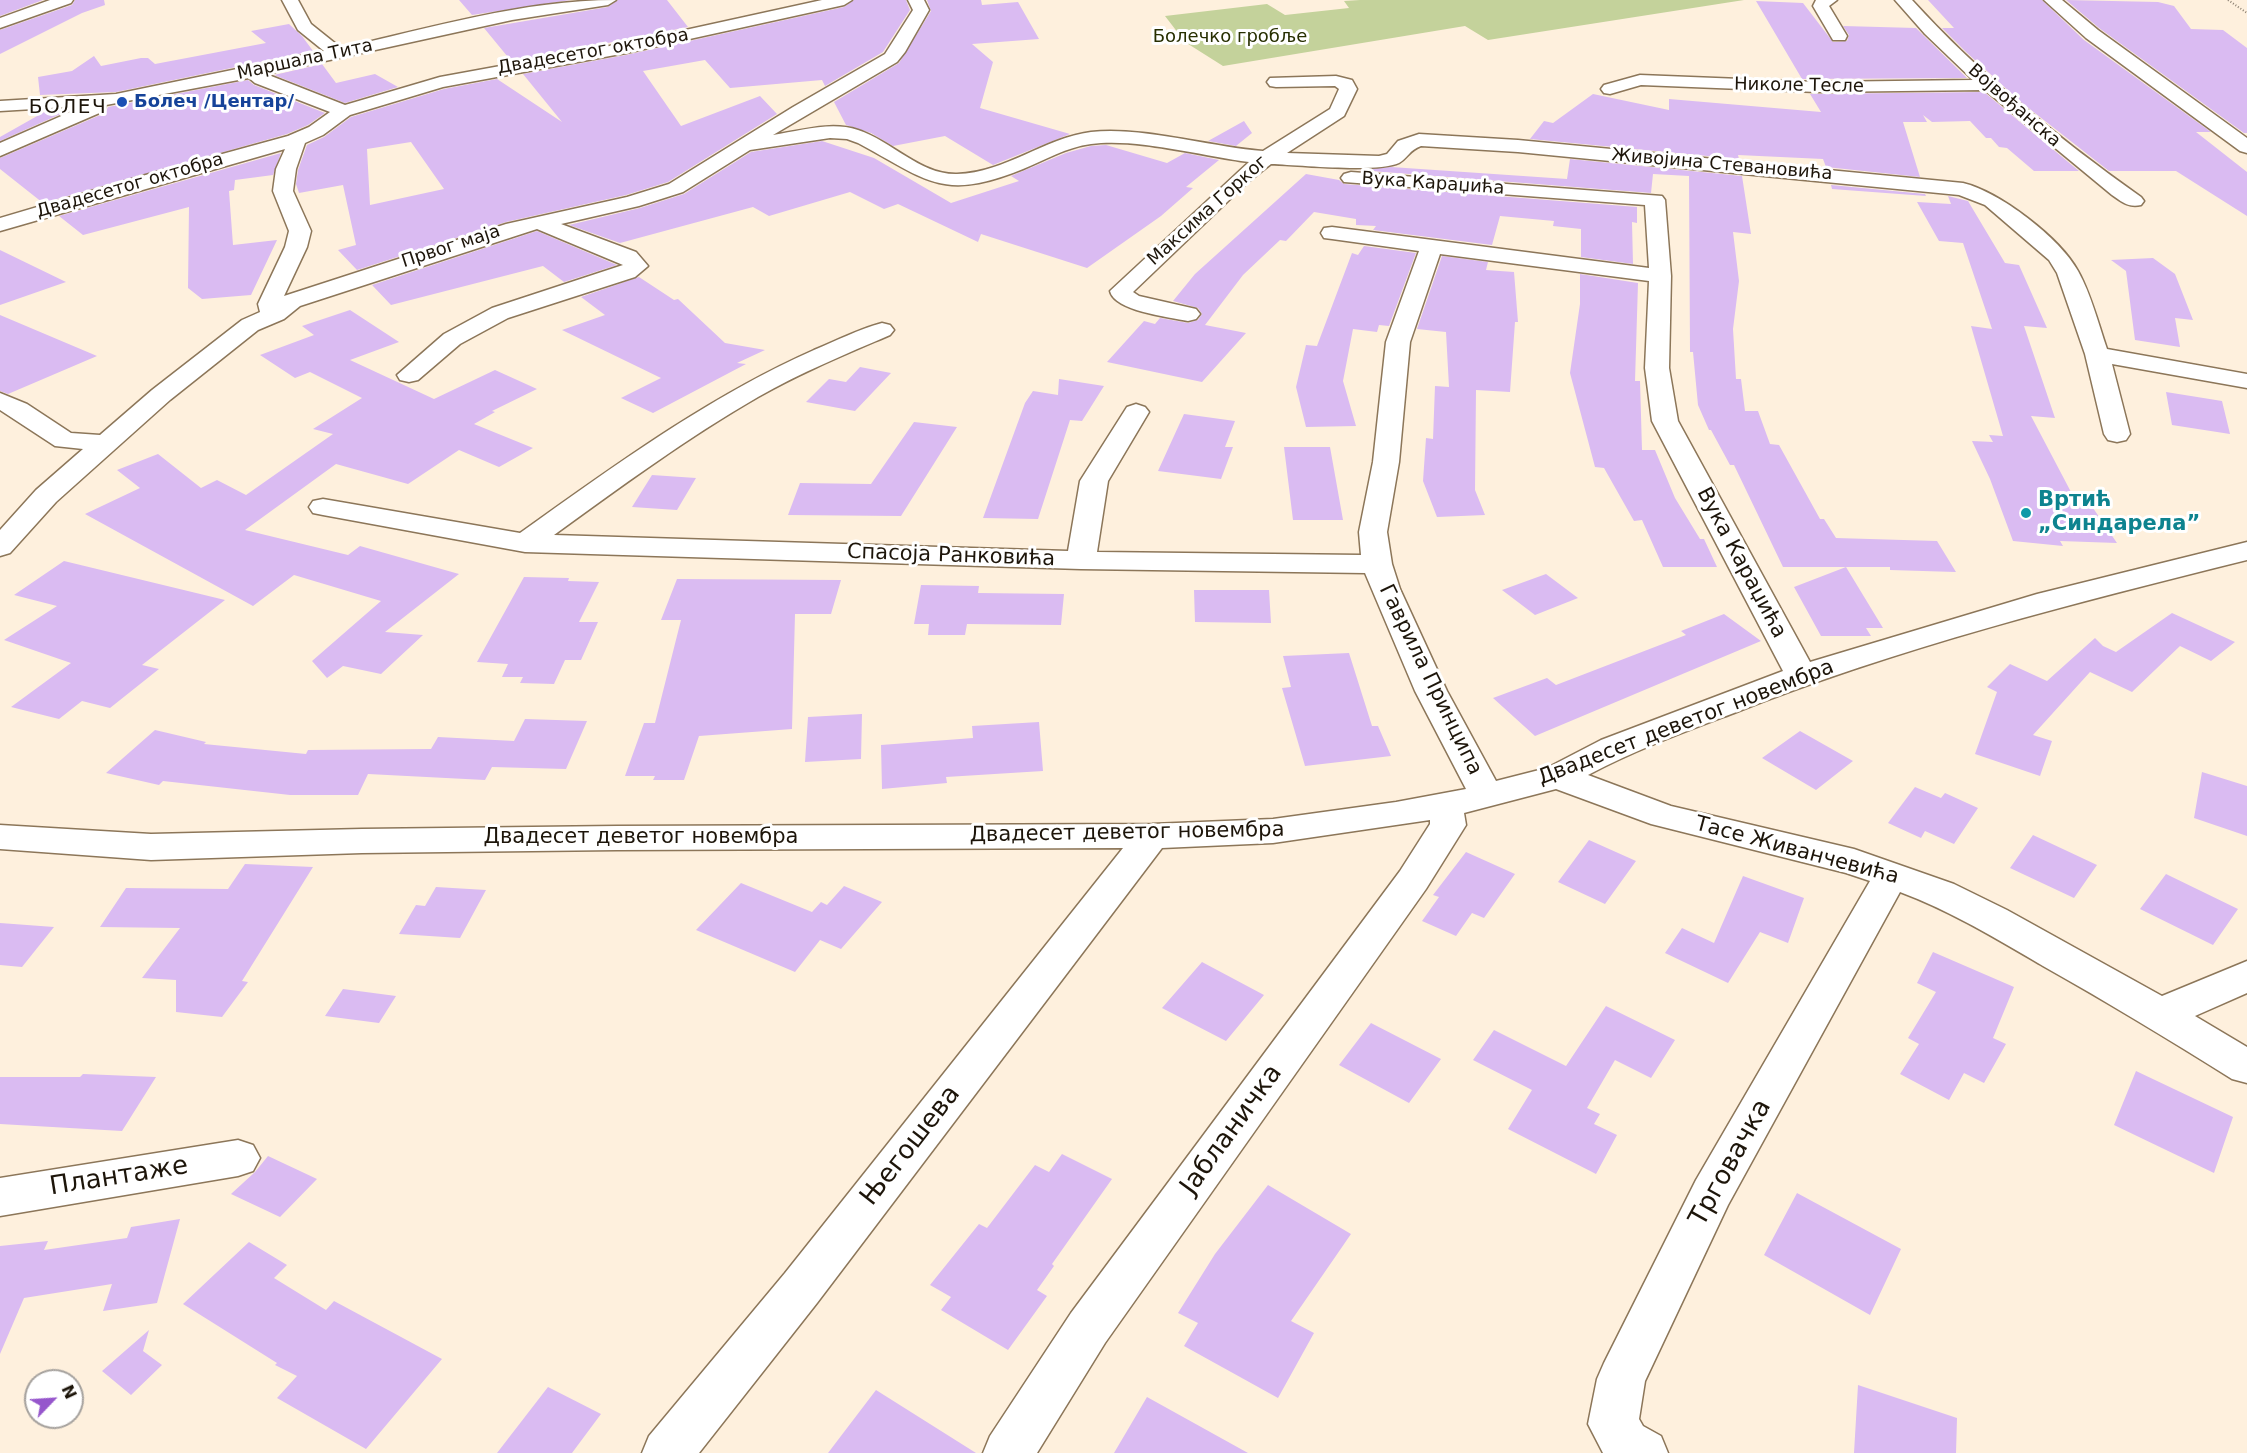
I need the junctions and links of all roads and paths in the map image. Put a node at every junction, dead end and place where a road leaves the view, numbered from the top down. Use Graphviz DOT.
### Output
graph roads {
  1 [pos="65,0"];
  2 [pos="290,0"];
  3 [pos="608,0"];
  4 [pos="844,0"];
  5 [pos="916,0"];
  6 [pos="1829,0"];
  7 [pos="1903,0"];
  8 [pos="2052,0"];
  9 [pos="2228,0"];
  10 [pos="2247,13"];
  11 [pos="0,23"];
  12 [pos="1839,36"];
  13 [pos="337,53"];
  14 [pos="253,72"];
  15 [pos="1276,82"];
  16 [pos="1989,86"];
  17 [pos="1610,89"];
  18 [pos="116,99"];
  19 [pos="0,106"];
  20 [pos="344,111"];
  21 [pos="295,140"];
  22 [pos="744,145"];
  23 [pos="2247,147"];
  24 [pos="0,150"];
  25 [pos="1266,158"];
  26 [pos="1343,178"];
  27 [pos="2134,201"];
  28 [pos="537,222"];
  29 [pos="0,225"];
  30 [pos="1332,233"];
  31 [pos="1431,248"];
  32 [pos="1660,276"];
  33 [pos="276,314"];
  34 [pos="1188,314"];
  35 [pos="882,330"];
  36 [pos="2097,354"];
  37 [pos="409,375"];
  38 [pos="2247,381"];
  39 [pos="0,401"];
  40 [pos="1136,412"];
  41 [pos="2117,434"];
  42 [pos="105,443"];
  43 [pos="323,507"];
  44 [pos="525,543"];
  45 [pos="0,547"];
  46 [pos="2247,551"];
  47 [pos="1081,560"];
  48 [pos="1377,564"];
  49 [pos="1801,675"];
  50 [pos="1558,777"];
  51 [pos="1486,795"];
  52 [pos="1445,806"];
  53 [pos="0,837"];
  54 [pos="1152,837"];
  55 [pos="1892,874"];
  56 [pos="2247,976"];
  57 [pos="2160,1014"];
  58 [pos="2247,1067"];
  59 [pos="238,1158"];
  60 [pos="0,1197"];
  61 [pos="667,1453"];
  62 [pos="1008,1453"];
  63 [pos="1643,1453"];
  1 -- 11 [label="street"];
  2 -- 13 [label="street"];
  3 -- 13 [label="street, Маршала Тита"];
  4 -- 20 [label="street, Двадесетог октобра"];
  5 -- 22 [label="street, Првог маја"];
  6 -- 12 [label="street"];
  7 -- 16 [label="street, Војвођанска"];
  8 -- 23 [label="street"];
  9 -- 10 [label="path"];
  13 -- 14 [label="street, Маршала Тита"];
  14 -- 18 [label="street, Маршала Тита"];
  14 -- 20 [label="street"];
  15 -- 25 [label="street, Максима Горког"];
  16 -- 17 [label="street, Николе Тесле"];
  16 -- 27 [label="street, Војвођанска"];
  18 -- 19 [label="street, Маршала Тита"];
  18 -- 24 [label="street"];
  20 -- 21 [label="street, Двадесетог октобра"];
  21 -- 29 [label="street, Двадесетог октобра"];
  21 -- 33 [label="street"];
  22 -- 25 [label="street, Живојина Стевановића"];
  22 -- 28 [label="street, Првог маја"];
  25 -- 34 [label="street, Максима Горког"];
  25 -- 36 [label="street, Живојина Стевановића"];
  26 -- 32 [label="street, Вука Караџића"];
  28 -- 33 [label="street, Првог маја"];
  28 -- 37 [label="street"];
  30 -- 31 [label="street"];
  31 -- 32 [label="street"];
  31 -- 48 [label="street, Гаврила Принципа"];
  32 -- 49 [label="street, Вука Караџића"];
  33 -- 42 [label="street, Првог маја"];
  35 -- 44 [label="street"];
  36 -- 38 [label="street"];
  36 -- 41 [label="street, Живојина Стевановића"];
  39 -- 42 [label="street"];
  40 -- 47 [label="street"];
  42 -- 45 [label="street, Првог маја"];
  43 -- 44 [label="street, Спасоја Ранковића"];
  44 -- 47 [label="street, Спасоја Ранковића"];
  46 -- 49 [label="street, Двадесет деветог новембра"];
  47 -- 48 [label="street, Спасоја Ранковића"];
  48 -- 51 [label="street, Гаврила Принципа"];
  49 -- 50 [label="street, Двадесет деветог новембра"];
  50 -- 51 [label="street, Двадесет деветог новембра"];
  50 -- 55 [label="street, Тасе Живанчевића"];
  51 -- 52 [label="street, Двадесет деветог новембра"];
  52 -- 54 [label="street, Двадесет деветог новембра"];
  52 -- 62 [label="street, Јабланичка"];
  53 -- 54 [label="street, Двадесет деветог новембра"];
  54 -- 61 [label="street, Његошева"];
  55 -- 57 [label="street, Тасе Живанчевића"];
  55 -- 63 [label="street, Трговачка"];
  56 -- 57 [label="street"];
  57 -- 58 [label="street, Тасе Живанчевића"];
  59 -- 60 [label="street, Плантаже"];
}
